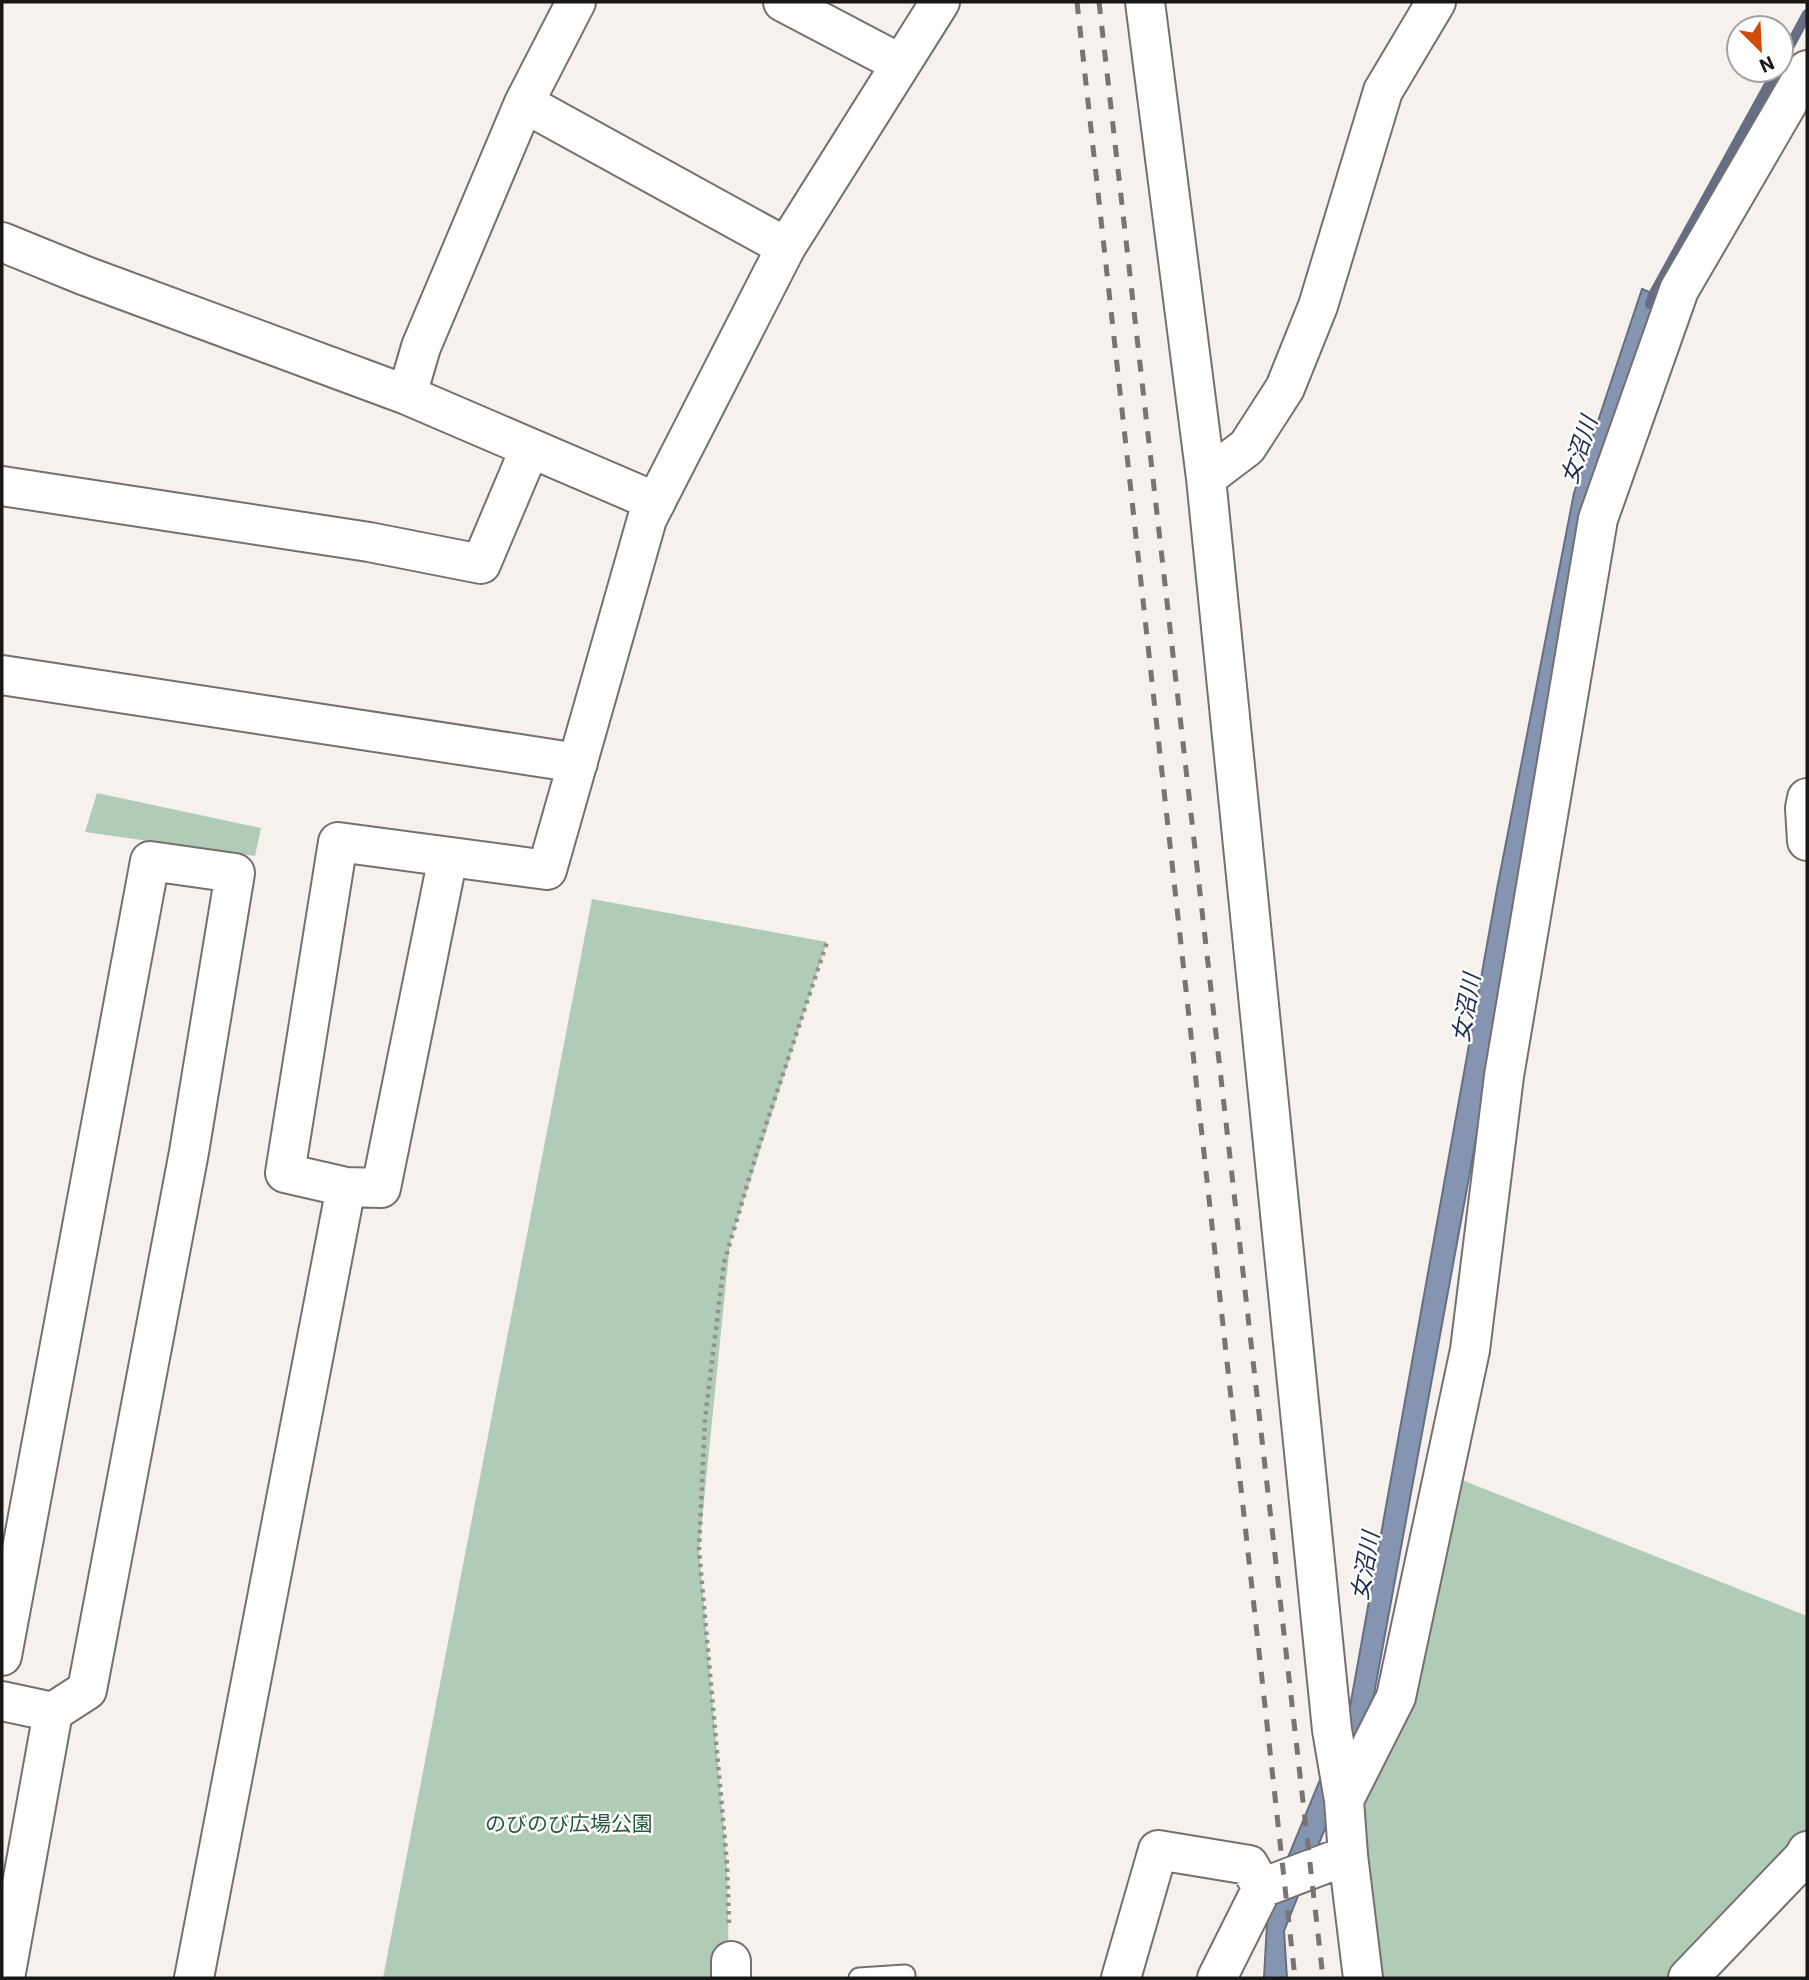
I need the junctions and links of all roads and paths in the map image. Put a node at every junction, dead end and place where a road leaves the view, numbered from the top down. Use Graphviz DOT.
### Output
graph roads {
  1 [pos="576,2"];
  2 [pos="783,2"];
  3 [pos="940,2"];
  4 [pos="1145,2"];
  5 [pos="1436,2"];
  6 [pos="901,64"];
  7 [pos="1807,70"];
  8 [pos="524,103"];
  9 [pos="2,242"];
  10 [pos="786,247"];
  11 [pos="407,395"];
  12 [pos="530,448"];
  13 [pos="1206,478"];
  14 [pos="2,486"];
  15 [pos="656,502"];
  16 [pos="2,675"];
  17 [pos="578,763"];
  18 [pos="1807,798"];
  19 [pos="1807,841"];
  20 [pos="448,857"];
  21 [pos="827,942"];
  22 [pos="346,1187"];
  23 [pos="2,1656"];
  24 [pos="2,1701"];
  25 [pos="53,1712"];
  26 [pos="1345,1800"];
  27 [pos="1807,1851"];
  28 [pos="1348,1855"];
  29 [pos="1263,1888"];
  30 [pos="731,1970"];
  31 [pos="905,1975"];
  32 [pos="5,1978"];
  33 [pos="194,1978"];
  34 [pos="859,1978"];
  35 [pos="1121,1978"];
  36 [pos="1217,1978"];
  37 [pos="1363,1978"];
  38 [pos="1688,1978"];
  1 -- 8 [label="street"];
  2 -- 6 [label="street"];
  3 -- 6 [label="street"];
  4 -- 13 [label="street"];
  5 -- 13 [label="street"];
  6 -- 10 [label="street"];
  7 -- 26 [label="street"];
  8 -- 10 [label="street"];
  8 -- 11 [label="street"];
  9 -- 11 [label="street"];
  10 -- 15 [label="street"];
  11 -- 12 [label="street"];
  12 -- 14 [label="street"];
  12 -- 15 [label="street"];
  13 -- 26 [label="street"];
  15 -- 17 [label="street"];
  16 -- 17 [label="street"];
  17 -- 20 [label="street"];
  18 -- 19 [label="street"];
  20 -- 22 [label="street"];
  20 -- 22 [label="street"];
  21 -- 30 [label="path"];
  22 -- 33 [label="street"];
  23 -- 25 [label="street"];
  24 -- 25 [label="street"];
  25 -- 32 [label="street"];
  26 -- 28 [label="street"];
  27 -- 38 [label="street"];
  28 -- 29 [label="street"];
  28 -- 37 [label="street"];
  29 -- 35 [label="street"];
  29 -- 36 [label="street"];
  31 -- 34 [label="lane"];
}
